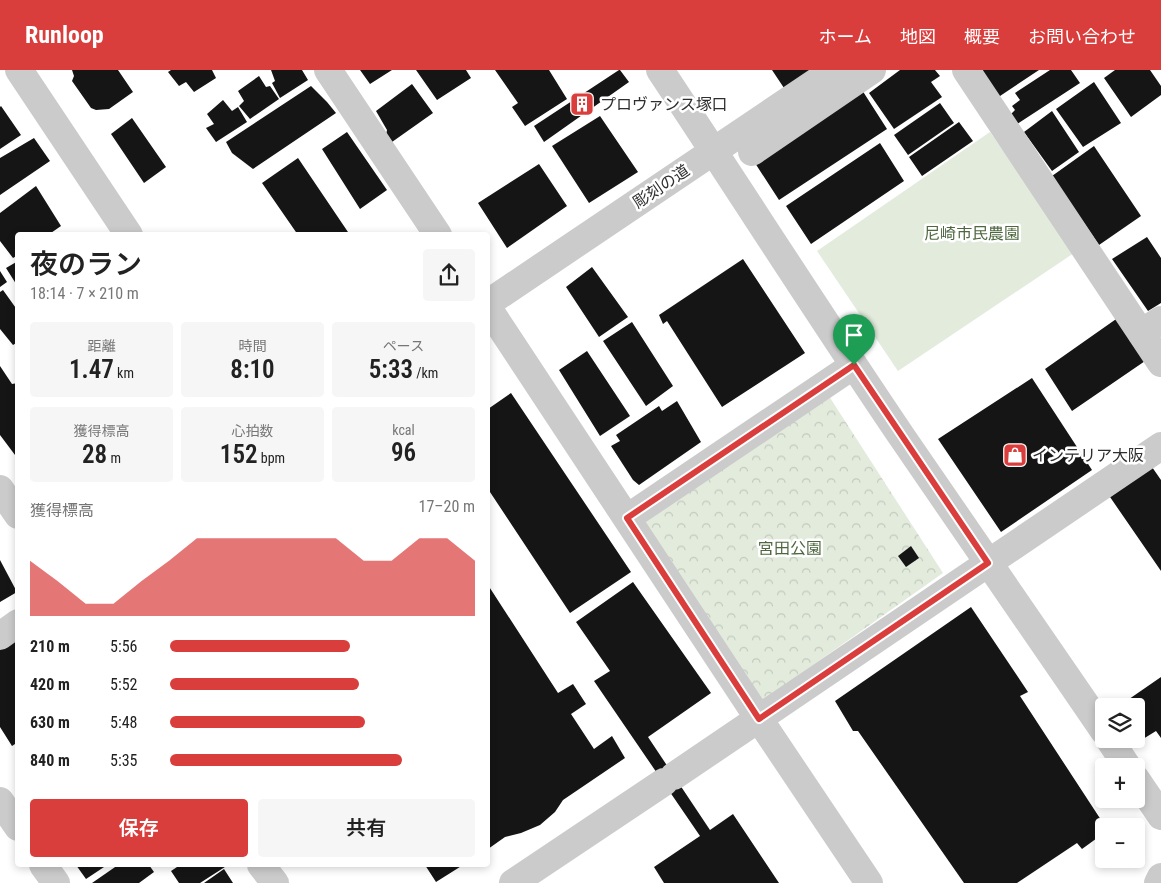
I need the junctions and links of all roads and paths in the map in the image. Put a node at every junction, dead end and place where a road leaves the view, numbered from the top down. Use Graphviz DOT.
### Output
graph roads {
  1 [pos="19,70"];
  2 [pos="328,70"];
  3 [pos="660,70"];
  4 [pos="834,70"];
  5 [pos="872,70"];
  6 [pos="966,70"];
  7 [pos="714,151"];
  8 [pos="752,152"];
  9 [pos="127,232"];
  10 [pos="436,232"];
  11 [pos="490,302"];
  12 [pos="490,311"];
  13 [pos="1151,326"];
  14 [pos="1161,363"];
  15 [pos="854,365"];
  16 [pos="1161,446"];
  17 [pos="0,489"];
  18 [pos="15,511"];
  19 [pos="627,518"];
  20 [pos="988,563"];
  21 [pos="15,625"];
  22 [pos="0,636"];
  23 [pos="1095,718"];
  24 [pos="759,719"];
  25 [pos="1145,792"];
  26 [pos="0,801"];
  27 [pos="1161,816"];
  28 [pos="15,823"];
  29 [pos="44,867"];
  30 [pos="262,867"];
  31 [pos="1161,877"];
  32 [pos="56,883"];
  33 [pos="274,883"];
  34 [pos="513,883"];
  35 [pos="870,883"];
  36 [pos="1158,883"];
  1 -- 9 [label="street"];
  2 -- 10 [label="street"];
  3 -- 7 [label="street"];
  4 -- 7 [label="street, 彫刻の道"];
  5 -- 8 [label="street"];
  6 -- 13 [label="street"];
  7 -- 11 [label="street, 彫刻の道"];
  7 -- 15 [label="street"];
  12 -- 19 [label="street"];
  13 -- 14 [label="street"];
  15 -- 19 [label="street"];
  15 -- 20 [label="street"];
  16 -- 20 [label="street"];
  17 -- 18 [label="street"];
  19 -- 24 [label="street"];
  20 -- 23 [label="street"];
  20 -- 24 [label="street"];
  21 -- 22 [label="street"];
  24 -- 34 [label="street"];
  24 -- 35 [label="street"];
  25 -- 27 [label="street"];
  26 -- 28 [label="street"];
  29 -- 32 [label="street"];
  30 -- 33 [label="street"];
  31 -- 36 [label="street"];
}
